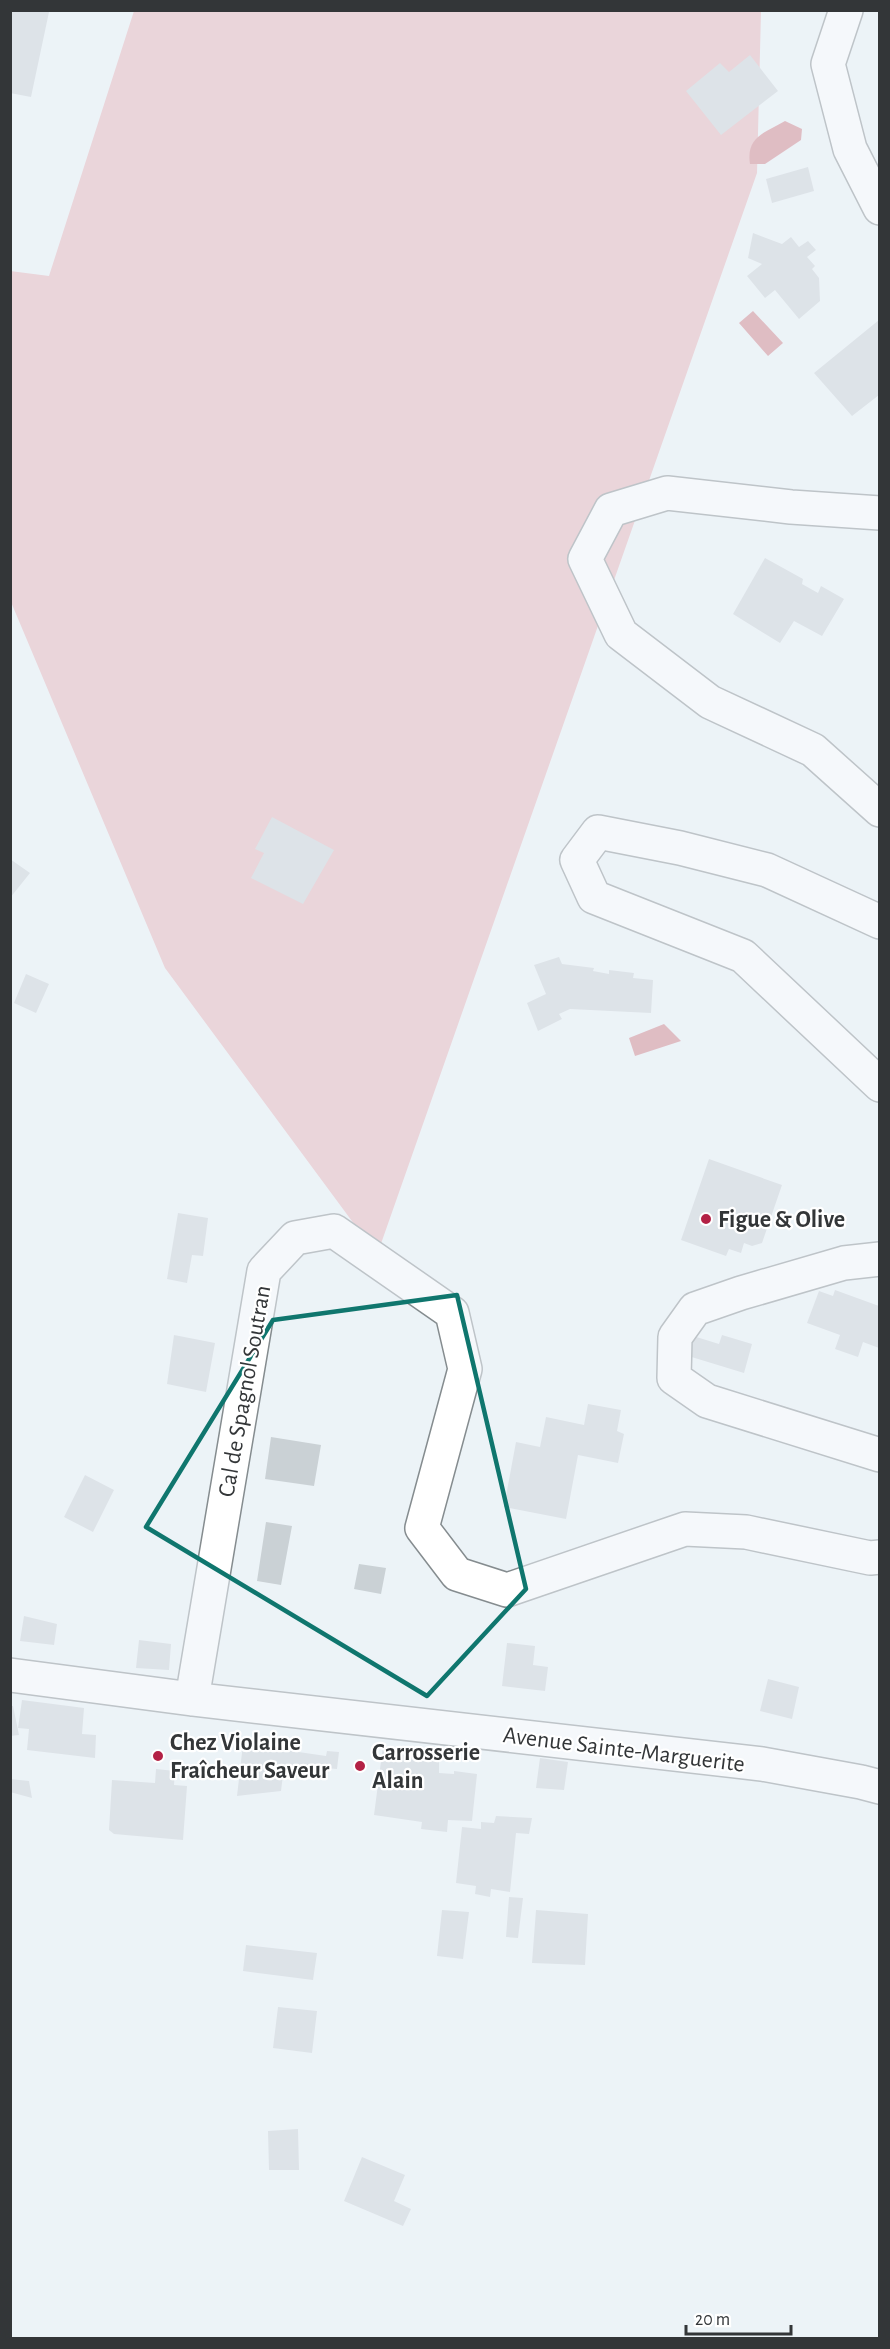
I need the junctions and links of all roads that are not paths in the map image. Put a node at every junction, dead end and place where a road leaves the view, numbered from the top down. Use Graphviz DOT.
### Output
graph roads {
  1 [pos="846,10"];
  2 [pos="879,208"];
  3 [pos="879,513"];
  4 [pos="879,810"];
  5 [pos="879,922"];
  6 [pos="879,1085"];
  7 [pos="879,1259"];
  8 [pos="879,1455"];
  9 [pos="879,1557"];
  10 [pos="10,1675"];
  11 [pos="192,1699"];
  12 [pos="879,1787"];
  1 -- 2 [label="street"];
  3 -- 4 [label="street"];
  5 -- 6 [label="street"];
  7 -- 8 [label="street"];
  9 -- 11 [label="street, Cal de Spagnol Soutran"];
  10 -- 11 [label="street, Avenue Sainte-Marguerite"];
  11 -- 12 [label="street, Avenue Sainte-Marguerite"];
}
